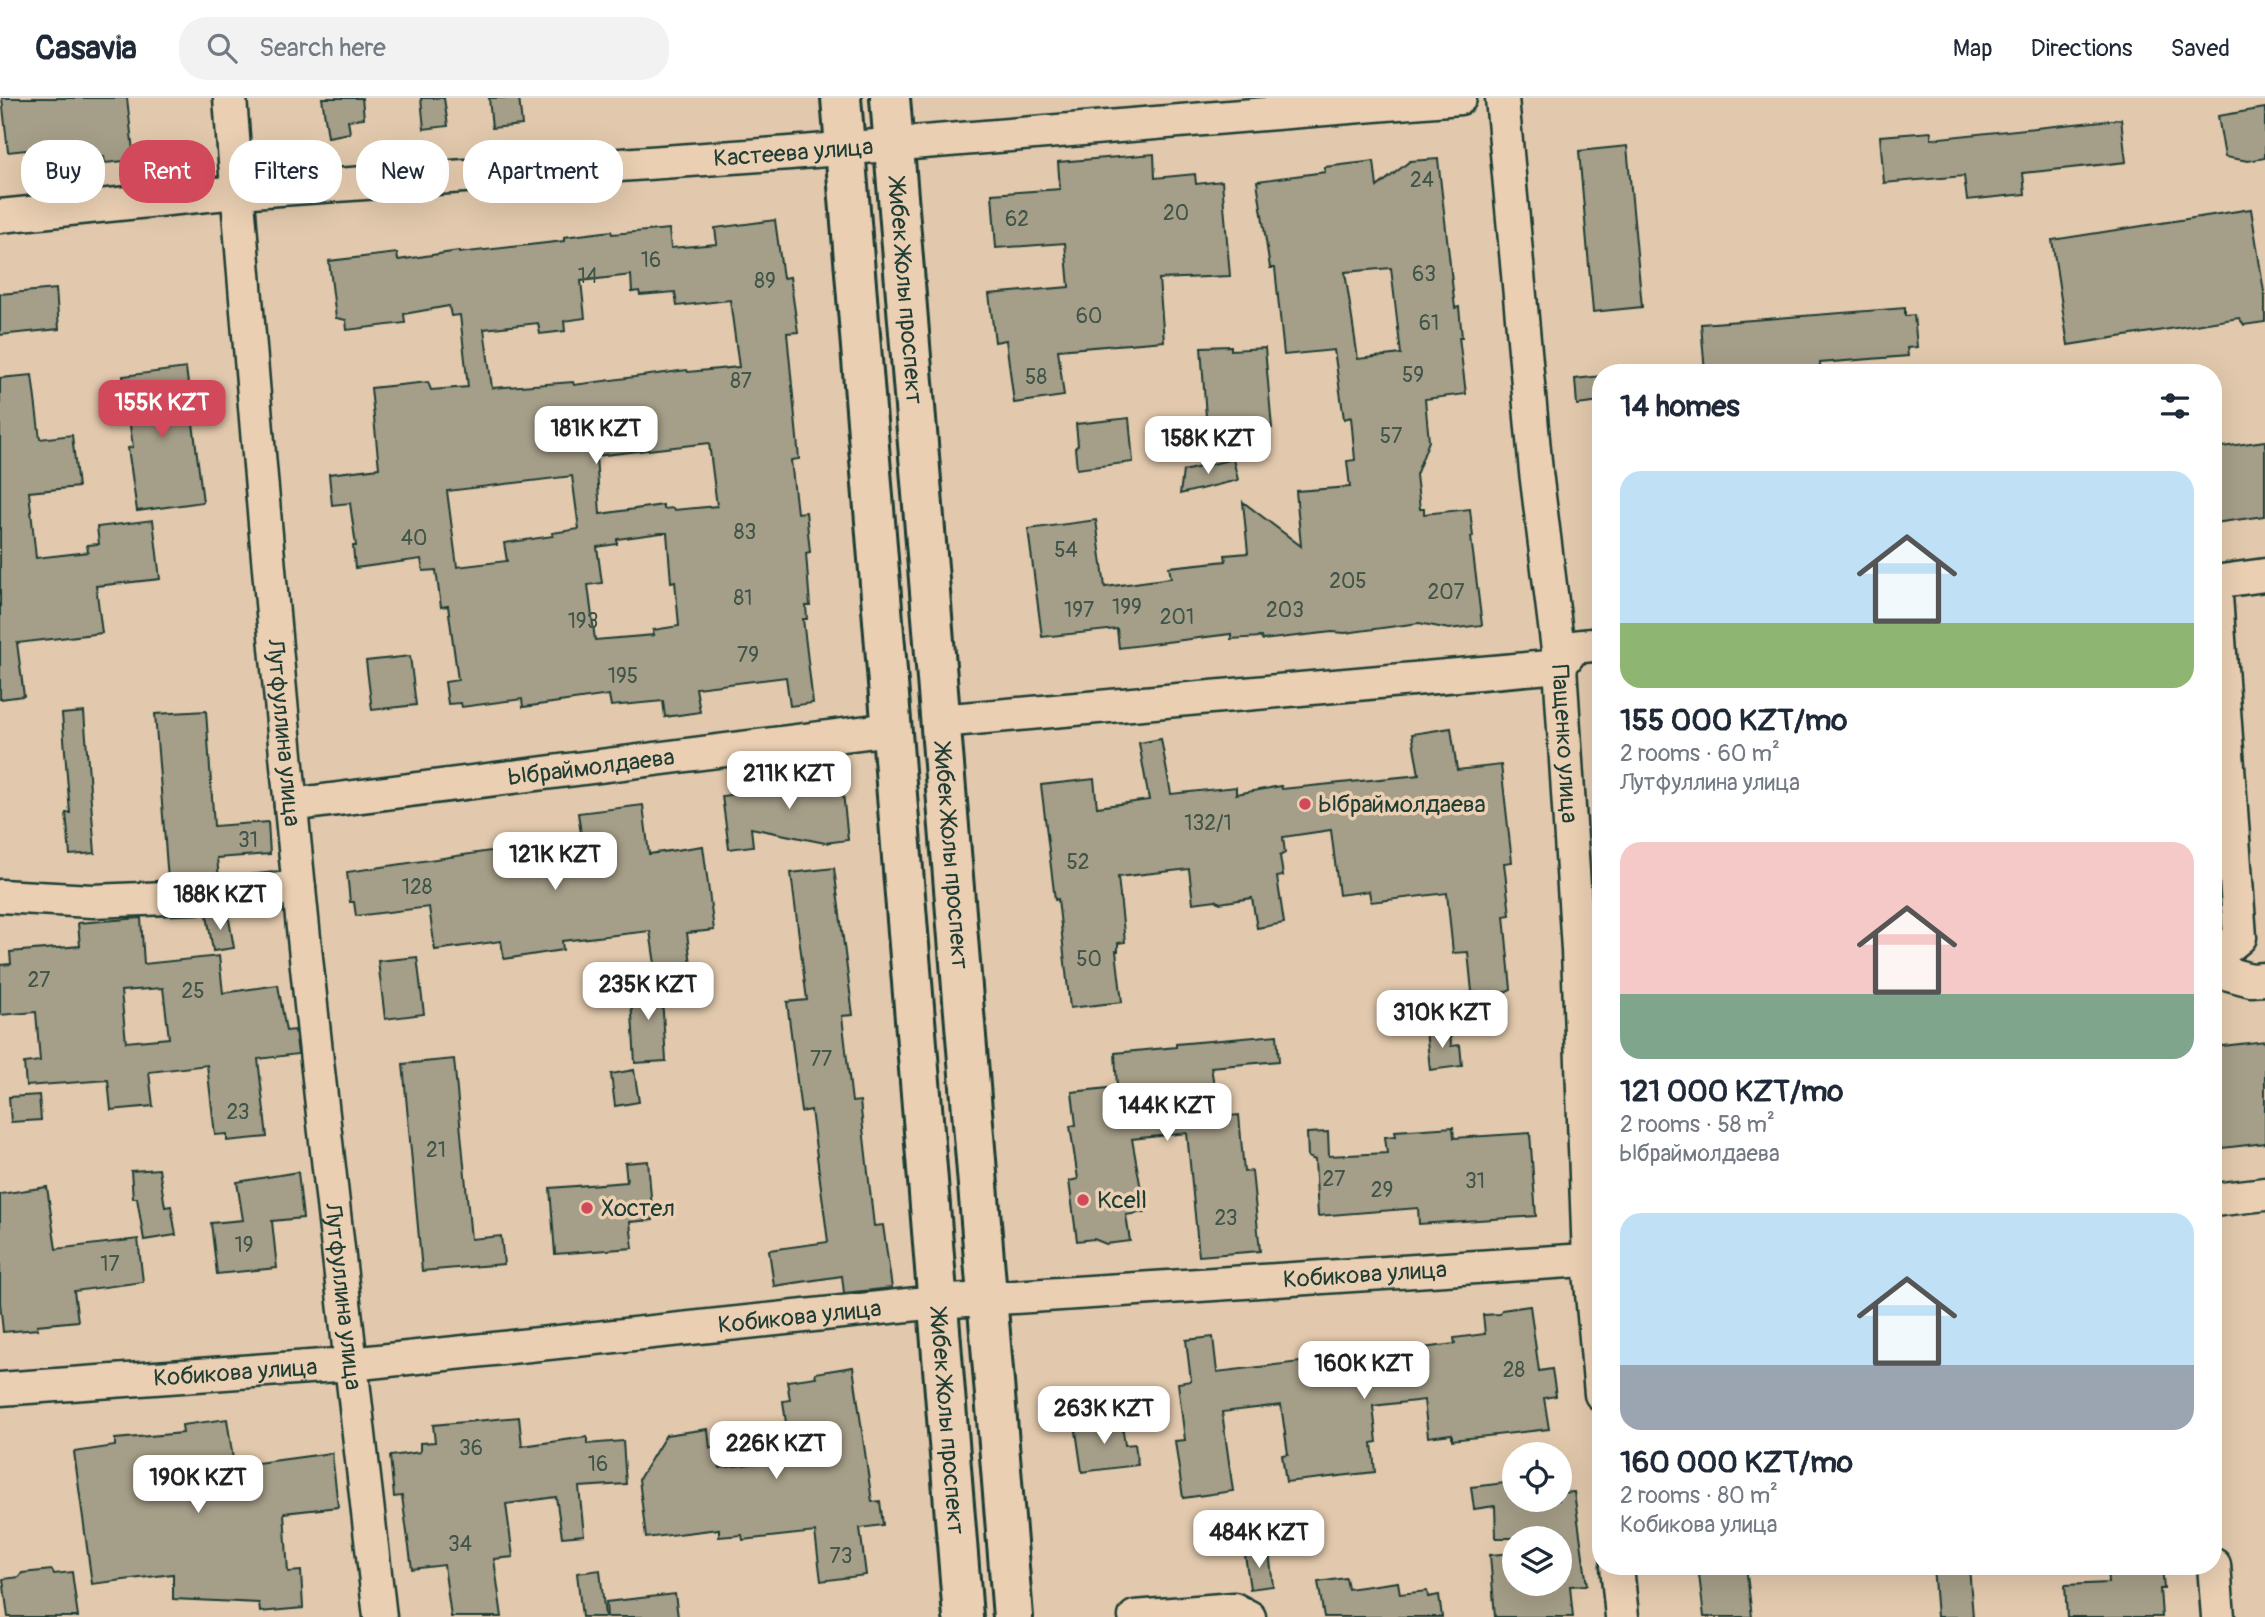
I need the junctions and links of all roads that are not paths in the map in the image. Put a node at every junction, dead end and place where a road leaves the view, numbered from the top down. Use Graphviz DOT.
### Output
graph roads {
  1 [pos="230,98"];
  2 [pos="841,98"];
  3 [pos="890,98"];
  4 [pos="1460,98"];
  5 [pos="1502,98"];
  6 [pos="233,140"];
  7 [pos="893,143"];
  8 [pos="845,147"];
  9 [pos="342,185"];
  10 [pos="229,193"];
  11 [pos="238,203"];
  12 [pos="0,216"];
  13 [pos="2265,575"];
  14 [pos="2222,581"];
  15 [pos="1592,645"];
  16 [pos="1560,666"];
  17 [pos="2222,691"];
  18 [pos="940,721"];
  19 [pos="891,729"];
  20 [pos="291,805"];
  21 [pos="299,887"];
  22 [pos="0,897"];
  23 [pos="2222,952"];
  24 [pos="2222,972"];
  25 [pos="2265,979"];
  26 [pos="1592,1071"];
  27 [pos="2265,1194"];
  28 [pos="2222,1199"];
  29 [pos="1592,1260"];
  30 [pos="986,1299"];
  31 [pos="936,1301"];
  32 [pos="351,1364"];
  33 [pos="0,1389"];
  34 [pos="1619,1575"];
  35 [pos="2215,1575"];
  36 [pos="380,1617"];
  37 [pos="963,1617"];
  38 [pos="1013,1617"];
  39 [pos="1135,1617"];
  40 [pos="1249,1617"];
  41 [pos="1622,1617"];
  42 [pos="2218,1617"];
  1 -- 6 [label="street, Лутфуллина улица"];
  2 -- 8 [label="highway, Жибек Жолы проспект"];
  3 -- 7 [label="highway, Жибек Жолы проспект"];
  4 -- 7 [label="street, Кастеева улица"];
  5 -- 16 [label="street, Пащенко улица"];
  7 -- 8 [label="street, Кастеева улица"];
  7 -- 18 [label="highway, Жибек Жолы проспект"];
  8 -- 9 [label="street, Кастеева улица"];
  8 -- 19 [label="highway, Жибек Жолы проспект"];
  10 -- 12 [label="street, Кастеева улица"];
  11 -- 20 [label="street, Лутфуллина улица"];
  13 -- 14 [label="street"];
  15 -- 16 [label="street"];
  16 -- 18 [label="street"];
  16 -- 26 [label="street, Пащенко улица"];
  17 -- 23 [label="street"];
  18 -- 30 [label="highway, Жибек Жолы проспект"];
  19 -- 20 [label="street, Ыбраймолдаева"];
  19 -- 31 [label="highway, Жибек Жолы проспект"];
  20 -- 21 [label="street, Лутфуллина улица"];
  21 -- 22 [label="street"];
  21 -- 32 [label="street, Лутфуллина улица"];
  24 -- 25 [label="street"];
  27 -- 28 [label="street"];
  29 -- 30 [label="street, Кобикова улица"];
  30 -- 31 [label="street, Кобикова улица"];
  30 -- 38 [label="highway, Жибек Жолы проспект"];
  31 -- 32 [label="street, Кобикова улица"];
  31 -- 37 [label="highway, Жибек Жолы проспект"];
  32 -- 33 [label="street, Кобикова улица"];
  32 -- 36 [label="street, Лутфуллина улица"];
  34 -- 41 [label="street"];
  35 -- 42 [label="street"];
  39 -- 40 [label="street"];
}
